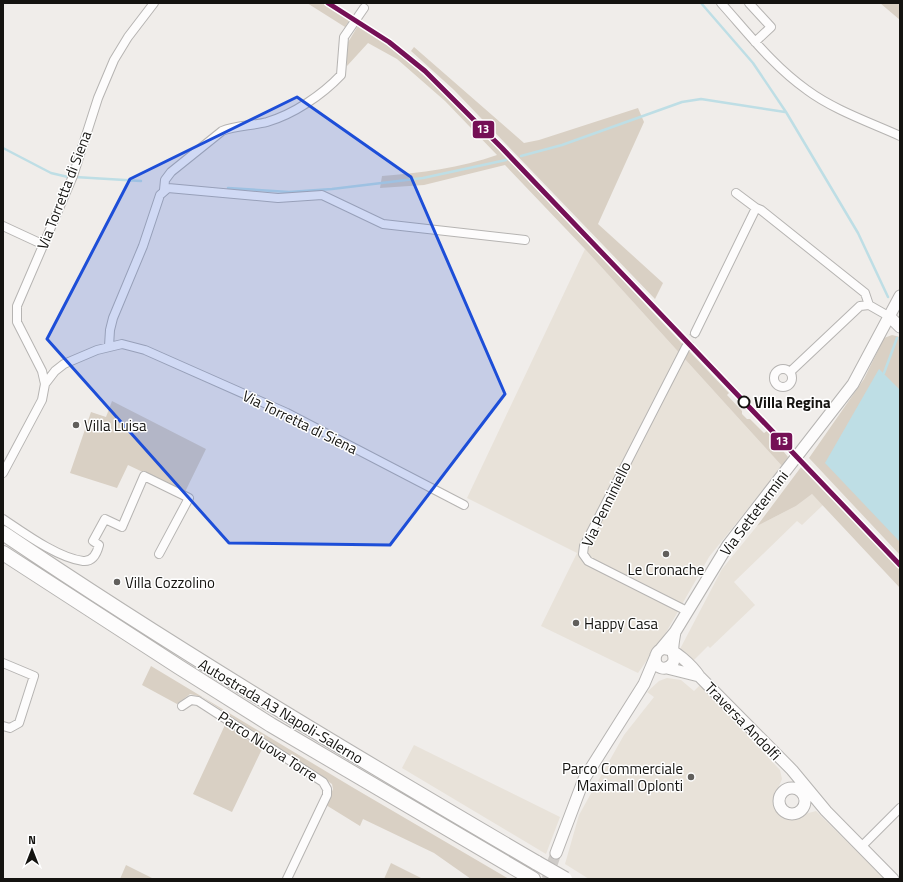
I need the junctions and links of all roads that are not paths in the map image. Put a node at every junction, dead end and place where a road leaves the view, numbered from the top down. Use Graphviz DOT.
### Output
graph roads {
  1 [pos="154,3"];
  2 [pos="720,3"];
  3 [pos="749,3"];
  4 [pos="364,8"];
  5 [pos="755,42"];
  6 [pos="900,136"];
  7 [pos="164,190"];
  8 [pos="736,193"];
  9 [pos="756,208"];
  10 [pos="3,226"];
  11 [pos="525,240"];
  12 [pos="44,245"];
  13 [pos="900,296"];
  14 [pos="869,305"];
  15 [pos="890,317"];
  16 [pos="900,327"];
  17 [pos="695,333"];
  18 [pos="109,346"];
  19 [pos="686,347"];
  20 [pos="790,372"];
  21 [pos="45,384"];
  22 [pos="3,473"];
  23 [pos="464,505"];
  24 [pos="3,519"];
  25 [pos="3,533"];
  26 [pos="3,553"];
  27 [pos="160,554"];
  28 [pos="687,612"];
  29 [pos="675,632"];
  30 [pos="673,653"];
  31 [pos="657,654"];
  32 [pos="3,663"];
  33 [pos="666,668"];
  34 [pos="699,676"];
  35 [pos="644,684"];
  36 [pos="182,706"];
  37 [pos="3,726"];
  38 [pos="786,766"];
  39 [pos="800,778"];
  40 [pos="783,790"];
  41 [pos="803,793"];
  42 [pos="816,799"];
  43 [pos="900,808"];
  44 [pos="826,811"];
  45 [pos="799,812"];
  46 [pos="861,847"];
  47 [pos="556,853"];
  48 [pos="532,878"];
  49 [pos="287,879"];
  50 [pos="565,879"];
  51 [pos="893,879"];
  1 -- 12 [label="street, Via Torretta di Siena"];
  2 -- 5 [label="street"];
  3 -- 5 [label="street"];
  4 -- 7 [label="street"];
  5 -- 6 [label="street"];
  7 -- 11 [label="street"];
  7 -- 18 [label="street"];
  8 -- 9 [label="street"];
  9 -- 14 [label="street"];
  9 -- 17 [label="street"];
  10 -- 12 [label="street"];
  12 -- 21 [label="street, Via Torretta di Siena"];
  13 -- 15 [label="main road, Via Settetermini"];
  14 -- 15 [label="street"];
  14 -- 20 [label="street"];
  15 -- 16 [label="main road"];
  15 -- 28 [label="main road, Via Settetermini"];
  18 -- 21 [label="street, Via Torretta di Siena"];
  18 -- 23 [label="street, Via Torretta di Siena"];
  19 -- 28 [label="street, Via Penniniello"];
  21 -- 22 [label="street, Via Torretta di Siena"];
  24 -- 27 [label="street"];
  25 -- 50 [label="highway, Autostrada A3 Napoli-Salerno, bridge"];
  26 -- 48 [label="highway, Autostrada A3 Napoli-Salerno"];
  28 -- 29 [label="main road, Via Settetermini"];
  29 -- 30 [label="main road, Via Settetermini"];
  29 -- 31 [label="main road, Via Settetermini"];
  30 -- 31 [label="main road"];
  30 -- 33 [label="main road"];
  30 -- 34 [label="main road, Traversa Andolfi"];
  31 -- 33 [label="main road"];
  31 -- 35 [label="main road, Via Settetermini"];
  32 -- 37 [label="street"];
  33 -- 34 [label="main road, Traversa Andolfi"];
  33 -- 35 [label="main road, Via Settetermini"];
  34 -- 38 [label="main road, Traversa Andolfi"];
  35 -- 47 [label="main road, Via Settetermini"];
  36 -- 49 [label="street, Parco Nuova Torre"];
  38 -- 39 [label="main road, Traversa Andolfi"];
  38 -- 40 [label="main road, Traversa Andolfi"];
  39 -- 41 [label="main road"];
  39 -- 42 [label="main road, Traversa Andolfi"];
  40 -- 41 [label="main road"];
  40 -- 45 [label="main road"];
  41 -- 42 [label="main road, Traversa Andolfi"];
  41 -- 45 [label="main road"];
  42 -- 44 [label="main road, Traversa Andolfi"];
  43 -- 46 [label="street"];
  44 -- 45 [label="main road"];
  44 -- 46 [label="main road, Traversa Andolfi"];
  46 -- 51 [label="main road, Traversa Andolfi"];
}
